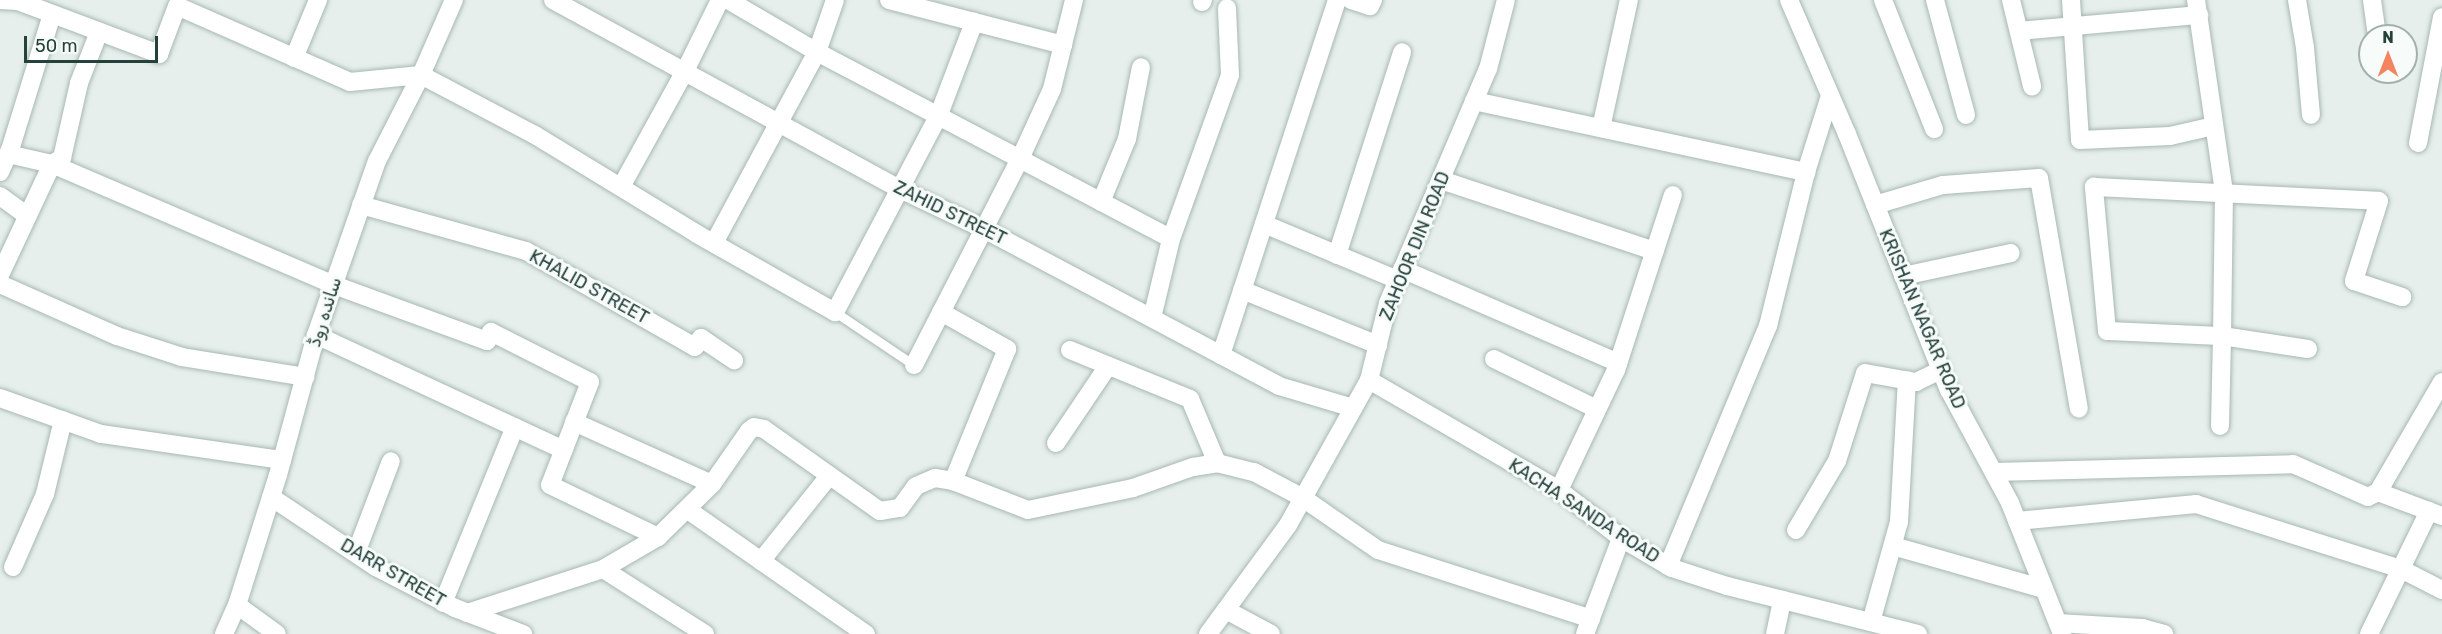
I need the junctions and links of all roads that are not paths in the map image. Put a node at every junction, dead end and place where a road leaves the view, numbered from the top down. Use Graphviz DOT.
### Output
graph roads {
  1 [pos="0,0"];
  2 [pos="318,0"];
  3 [pos="454,0"];
  4 [pos="554,0"];
  5 [pos="720,0"];
  6 [pos="729,0"];
  7 [pos="835,0"];
  8 [pos="889,0"];
  9 [pos="1074,0"];
  10 [pos="1337,0"];
  11 [pos="1351,0"];
  12 [pos="1373,0"];
  13 [pos="1506,0"];
  14 [pos="1629,0"];
  15 [pos="1789,0"];
  16 [pos="1883,0"];
  17 [pos="1935,0"];
  18 [pos="2011,0"];
  19 [pos="2071,0"];
  20 [pos="2297,0"];
  21 [pos="2372,0"];
  22 [pos="1227,8"];
  23 [pos="2197,8"];
  24 [pos="52,14"];
  25 [pos="2442,17"];
  26 [pos="974,22"];
  27 [pos="2375,24"];
  28 [pos="2073,27"];
  29 [pos="2019,31"];
  30 [pos="99,32"];
  31 [pos="1063,45"];
  32 [pos="817,52"];
  33 [pos="1402,52"];
  34 [pos="294,58"];
  35 [pos="1141,67"];
  36 [pos="685,71"];
  37 [pos="421,75"];
  38 [pos="2032,86"];
  39 [pos="1830,96"];
  40 [pos="1474,101"];
  41 [pos="1966,115"];
  42 [pos="2311,115"];
  43 [pos="938,117"];
  44 [pos="779,123"];
  45 [pos="2214,126"];
  46 [pos="1601,128"];
  47 [pos="1934,129"];
  48 [pos="2418,143"];
  49 [pos="8,154"];
  50 [pos="1020,160"];
  51 [pos="52,164"];
  52 [pos="0,172"];
  53 [pos="1806,172"];
  54 [pos="1441,180"];
  55 [pos="621,187"];
  56 [pos="900,189"];
  57 [pos="2224,193"];
  58 [pos="1673,195"];
  59 [pos="0,196"];
  60 [pos="1101,202"];
  61 [pos="361,205"];
  62 [pos="1875,205"];
  63 [pos="28,216"];
  64 [pos="1264,224"];
  65 [pos="984,229"];
  66 [pos="1171,239"];
  67 [pos="714,243"];
  68 [pos="1654,251"];
  69 [pos="2011,253"];
  70 [pos="1337,255"];
  71 [pos="0,275"];
  72 [pos="1400,275"];
  73 [pos="1903,276"];
  74 [pos="0,284"];
  75 [pos="334,285"];
  76 [pos="1242,290"];
  77 [pos="2402,297"];
  78 [pos="835,312"];
  79 [pos="941,312"];
  80 [pos="1152,318"];
  81 [pos="316,335"];
  82 [pos="2222,336"];
  83 [pos="1378,345"];
  84 [pos="2308,349"];
  85 [pos="1070,350"];
  86 [pos="1221,355"];
  87 [pos="1494,359"];
  88 [pos="734,360"];
  89 [pos="1618,363"];
  90 [pos="914,365"];
  91 [pos="1108,366"];
  92 [pos="1941,370"];
  93 [pos="304,377"];
  94 [pos="1370,380"];
  95 [pos="1907,380"];
  96 [pos="2442,382"];
  97 [pos="0,398"];
  98 [pos="1353,408"];
  99 [pos="1597,409"];
  100 [pos="2079,409"];
  101 [pos="63,420"];
  102 [pos="574,422"];
  103 [pos="2220,426"];
  104 [pos="515,427"];
  105 [pos="1056,443"];
  106 [pos="564,450"];
  107 [pos="282,460"];
  108 [pos="390,461"];
  109 [pos="1217,463"];
  110 [pos="1994,472"];
  111 [pos="829,476"];
  112 [pos="953,481"];
  113 [pos="712,484"];
  114 [pos="1559,490"];
  115 [pos="2378,492"];
  116 [pos="271,496"];
  117 [pos="1303,498"];
  118 [pos="688,510"];
  119 [pos="2435,514"];
  120 [pos="2018,521"];
  121 [pos="1796,530"];
  122 [pos="658,537"];
  123 [pos="1622,538"];
  124 [pos="1893,546"];
  125 [pos="356,553"];
  126 [pos="761,561"];
  127 [pos="1668,566"];
  128 [pos="13,567"];
  129 [pos="603,569"];
  130 [pos="2401,569"];
  131 [pos="2044,589"];
  132 [pos="2442,590"];
  133 [pos="1782,600"];
  134 [pos="443,603"];
  135 [pos="237,605"];
  136 [pos="1226,610"];
  137 [pos="467,613"];
  138 [pos="1871,622"];
  139 [pos="1588,627"];
  140 [pos="2060,629"];
  141 [pos="224,634"];
  142 [pos="277,634"];
  143 [pos="523,634"];
  144 [pos="705,634"];
  145 [pos="866,634"];
  146 [pos="1208,634"];
  147 [pos="1271,634"];
  148 [pos="1775,634"];
  149 [pos="1918,634"];
  150 [pos="2164,634"];
  151 [pos="2369,634"];
  1 -- 24 [label="street"];
  2 -- 34 [label="street"];
  3 -- 37 [label="street, ساندہ روڈ"];
  4 -- 36 [label="street, ZAHID STREET"];
  5 -- 36 [label="street"];
  6 -- 32 [label="street"];
  7 -- 32 [label="street"];
  8 -- 26 [label="street"];
  9 -- 31 [label="street"];
  10 -- 64 [label="street"];
  11 -- 12 [label="street"];
  13 -- 40 [label="street, ZAHOOR DIN ROAD"];
  14 -- 46 [label="street"];
  15 -- 39 [label="street, KRISHAN NAGAR ROAD"];
  16 -- 47 [label="street"];
  17 -- 41 [label="street"];
  18 -- 29 [label="street"];
  19 -- 28 [label="street"];
  20 -- 42 [label="street"];
  21 -- 27 [label="street"];
  22 -- 66 [label="street"];
  23 -- 28 [label="street"];
  23 -- 45 [label="street"];
  24 -- 30 [label="street"];
  24 -- 49 [label="street"];
  25 -- 48 [label="street"];
  26 -- 31 [label="street"];
  26 -- 43 [label="street"];
  28 -- 29 [label="street"];
  28 -- 45 [label="street"];
  29 -- 38 [label="street"];
  30 -- 34 [label="street"];
  30 -- 51 [label="street"];
  31 -- 50 [label="street"];
  32 -- 43 [label="street"];
  32 -- 44 [label="street"];
  33 -- 70 [label="street"];
  34 -- 37 [label="street"];
  35 -- 60 [label="street"];
  36 -- 44 [label="street, ZAHID STREET"];
  36 -- 55 [label="street"];
  37 -- 55 [label="street"];
  37 -- 61 [label="street, ساندہ روڈ"];
  39 -- 53 [label="street"];
  39 -- 62 [label="street, KRISHAN NAGAR ROAD"];
  40 -- 46 [label="street"];
  40 -- 54 [label="street, ZAHOOR DIN ROAD"];
  43 -- 50 [label="street"];
  43 -- 56 [label="street"];
  44 -- 56 [label="street, ZAHID STREET"];
  44 -- 67 [label="street"];
  45 -- 57 [label="street"];
  46 -- 53 [label="street"];
  49 -- 51 [label="street"];
  49 -- 52 [label="street"];
  50 -- 60 [label="street"];
  50 -- 65 [label="street"];
  51 -- 63 [label="street"];
  51 -- 75 [label="street"];
  53 -- 127 [label="street"];
  54 -- 68 [label="street"];
  54 -- 72 [label="street, ZAHOOR DIN ROAD"];
  55 -- 67 [label="street"];
  56 -- 65 [label="street, ZAHID STREET"];
  56 -- 78 [label="street"];
  57 -- 77 [label="street"];
  57 -- 82 [label="street"];
  57 -- 82 [label="street"];
  58 -- 68 [label="street"];
  59 -- 63 [label="street"];
  60 -- 66 [label="street"];
  61 -- 75 [label="street, ساندہ روڈ"];
  61 -- 88 [label="street, KHALID STREET"];
  62 -- 73 [label="street, KRISHAN NAGAR ROAD"];
  62 -- 100 [label="street"];
  63 -- 71 [label="street"];
  64 -- 70 [label="street"];
  64 -- 76 [label="street"];
  65 -- 79 [label="street"];
  65 -- 80 [label="street, ZAHID STREET"];
  66 -- 80 [label="street"];
  67 -- 78 [label="street"];
  68 -- 89 [label="street"];
  69 -- 73 [label="street"];
  70 -- 72 [label="street"];
  72 -- 83 [label="street, ZAHOOR DIN ROAD"];
  72 -- 89 [label="street"];
  73 -- 92 [label="street, KRISHAN NAGAR ROAD"];
  74 -- 93 [label="street"];
  75 -- 81 [label="street, ساندہ روڈ"];
  75 -- 102 [label="street"];
  76 -- 83 [label="street"];
  76 -- 86 [label="street"];
  78 -- 90 [label="lane"];
  79 -- 90 [label="street"];
  79 -- 112 [label="street"];
  80 -- 86 [label="street, ZAHID STREET"];
  81 -- 93 [label="street, ساندہ روڈ"];
  81 -- 104 [label="street"];
  82 -- 84 [label="street"];
  82 -- 103 [label="street"];
  83 -- 94 [label="street, ZAHOOR DIN ROAD"];
  85 -- 91 [label="street"];
  86 -- 98 [label="street, ZAHID STREET"];
  87 -- 99 [label="street"];
  89 -- 99 [label="street"];
  91 -- 105 [label="street"];
  91 -- 109 [label="street"];
  92 -- 95 [label="street"];
  92 -- 110 [label="street, KRISHAN NAGAR ROAD"];
  93 -- 107 [label="street, ساندہ روڈ"];
  94 -- 98 [label="street, ZAHOOR DIN ROAD"];
  94 -- 114 [label="street, KACHA SANDA ROAD"];
  95 -- 121 [label="street"];
  95 -- 124 [label="street"];
  96 -- 115 [label="street"];
  97 -- 101 [label="street"];
  98 -- 117 [label="street, ZAHOOR DIN ROAD"];
  99 -- 114 [label="street"];
  101 -- 107 [label="street"];
  101 -- 128 [label="street"];
  102 -- 106 [label="street"];
  102 -- 113 [label="street"];
  104 -- 106 [label="street"];
  104 -- 134 [label="street"];
  106 -- 122 [label="street"];
  107 -- 116 [label="street, ساندہ روڈ"];
  108 -- 125 [label="street"];
  109 -- 112 [label="street"];
  109 -- 117 [label="street"];
  110 -- 115 [label="street"];
  110 -- 120 [label="street, KRISHAN NAGAR ROAD"];
  111 -- 112 [label="street"];
  111 -- 113 [label="street"];
  111 -- 126 [label="street"];
  113 -- 118 [label="street"];
  114 -- 123 [label="street, KACHA SANDA ROAD"];
  115 -- 119 [label="street"];
  116 -- 125 [label="street, DARR STREET"];
  116 -- 135 [label="street, ساندہ روڈ"];
  117 -- 136 [label="street, ZAHOOR DIN ROAD"];
  117 -- 139 [label="street"];
  118 -- 122 [label="street"];
  118 -- 126 [label="street"];
  119 -- 130 [label="street"];
  120 -- 130 [label="street"];
  120 -- 131 [label="street, KRISHAN NAGAR ROAD"];
  122 -- 129 [label="street"];
  123 -- 127 [label="street, KACHA SANDA ROAD"];
  123 -- 139 [label="street"];
  124 -- 131 [label="street"];
  124 -- 138 [label="street"];
  125 -- 134 [label="street, DARR STREET"];
  126 -- 145 [label="street"];
  127 -- 133 [label="street, KACHA SANDA ROAD"];
  129 -- 137 [label="street"];
  129 -- 144 [label="street"];
  130 -- 132 [label="street"];
  130 -- 151 [label="street"];
  131 -- 140 [label="street, KRISHAN NAGAR ROAD"];
  133 -- 138 [label="street, KACHA SANDA ROAD"];
  133 -- 148 [label="street"];
  134 -- 137 [label="street, DARR STREET"];
  135 -- 141 [label="street, ساندہ روڈ"];
  135 -- 142 [label="street"];
  136 -- 146 [label="street, ZAHOOR DIN ROAD"];
  136 -- 147 [label="street"];
  137 -- 143 [label="street, DARR STREET"];
  138 -- 149 [label="street, KACHA SANDA ROAD"];
  140 -- 150 [label="street"];
}
